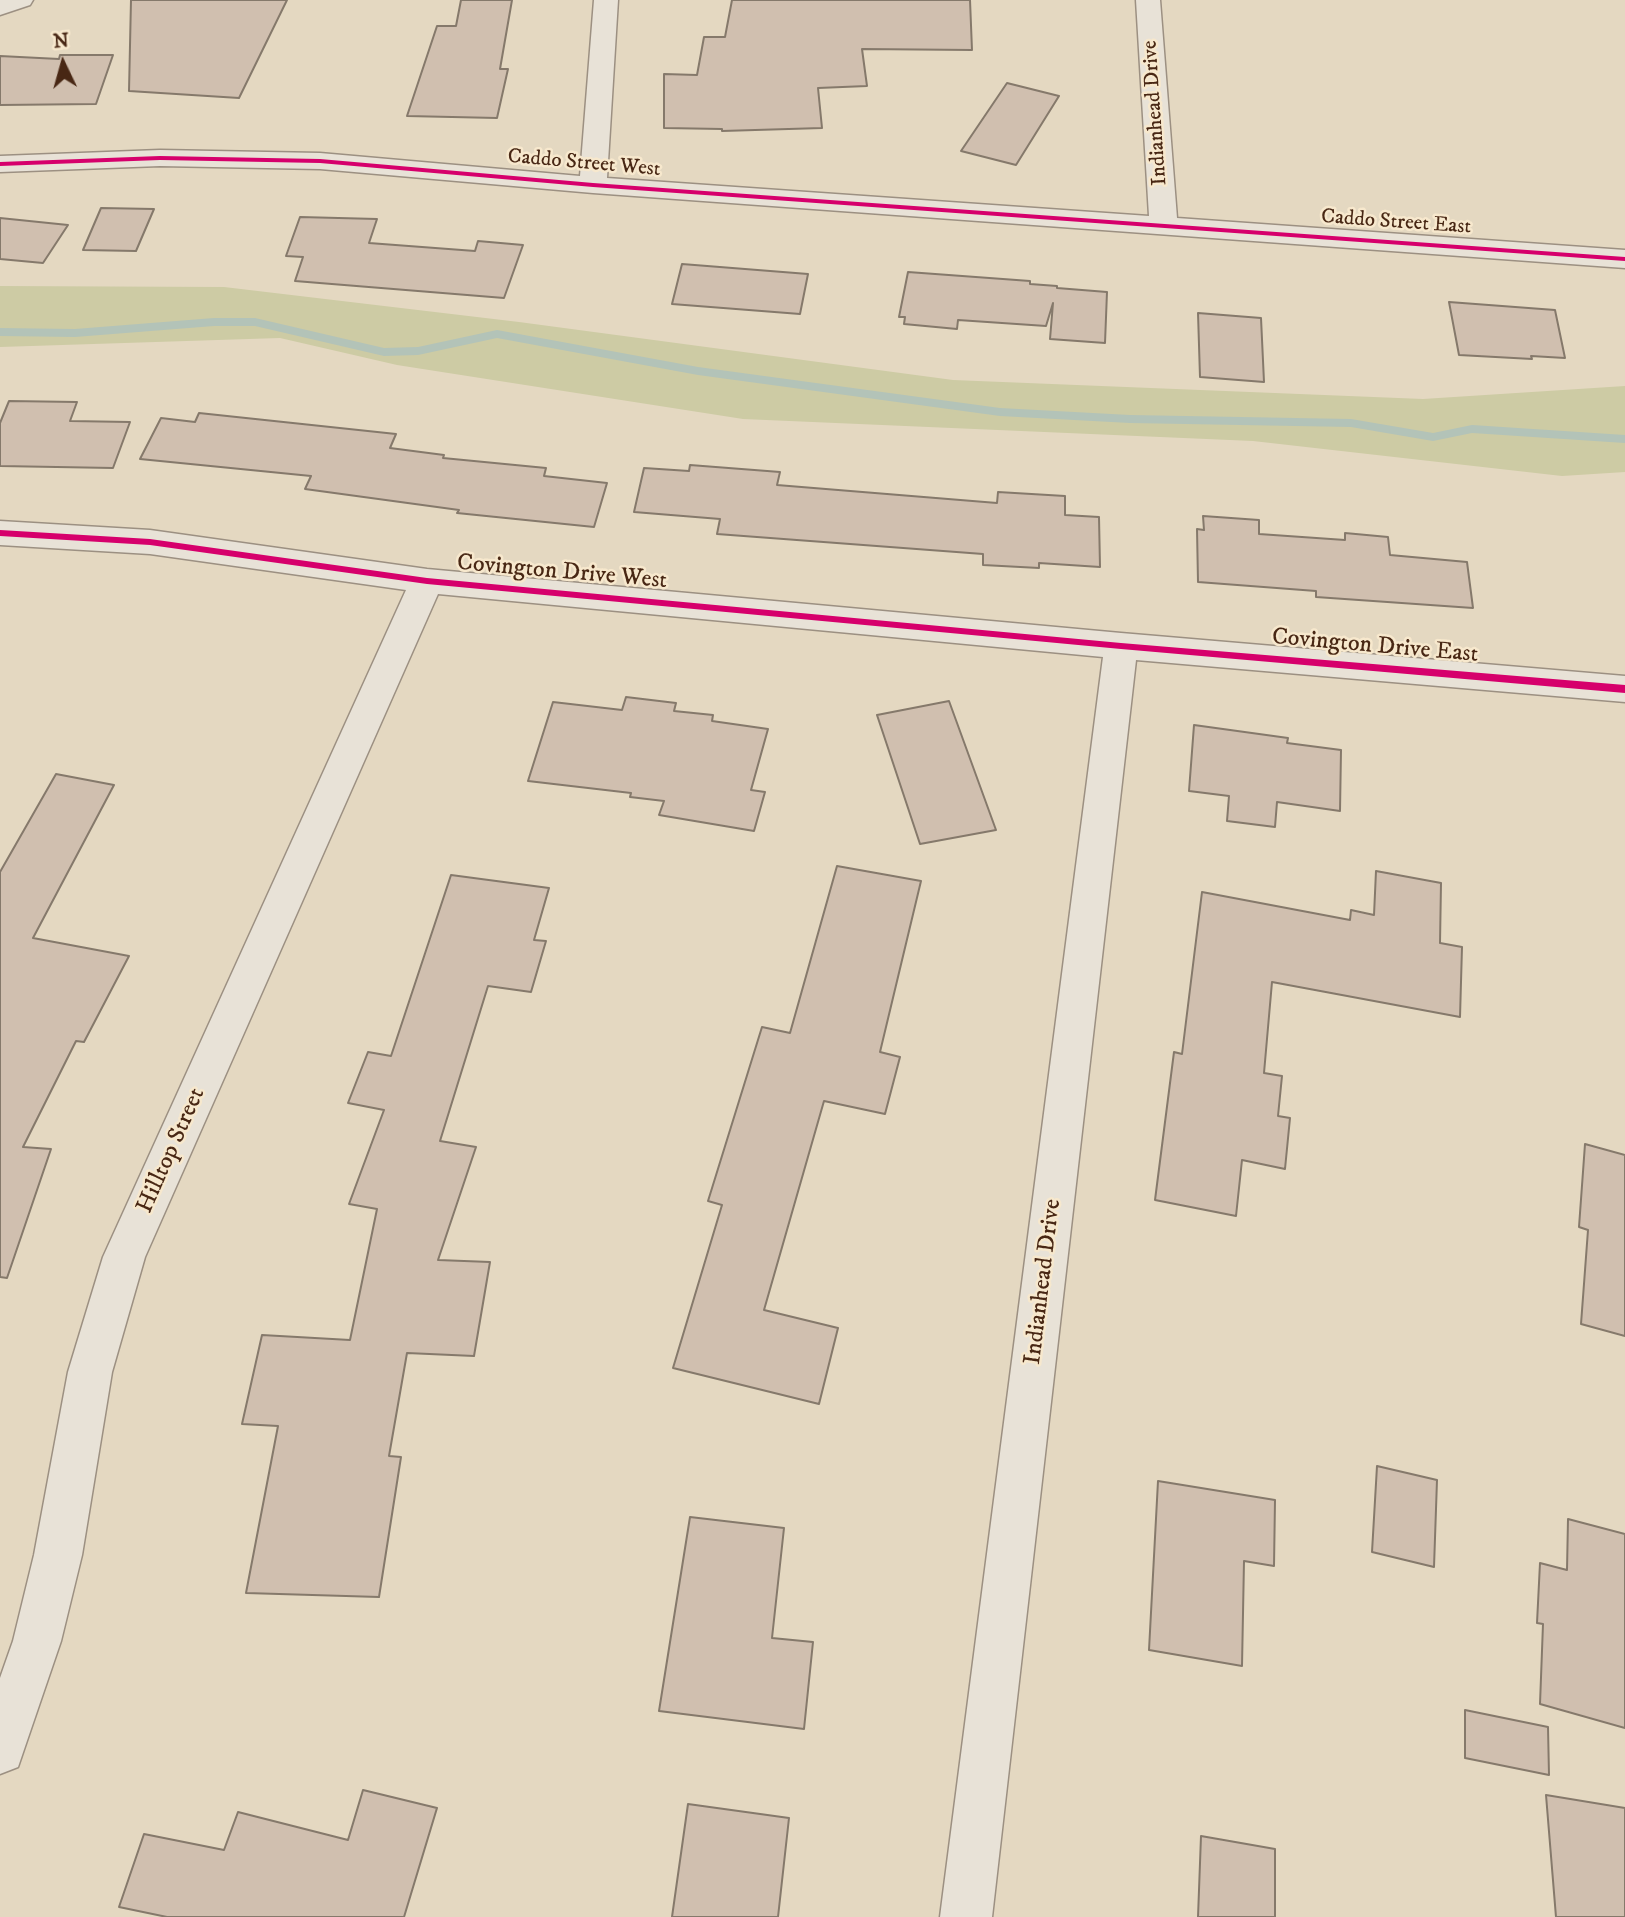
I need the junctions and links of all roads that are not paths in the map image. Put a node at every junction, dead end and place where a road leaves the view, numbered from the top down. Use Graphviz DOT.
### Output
graph roads {
  1 [pos="21,0"];
  2 [pos="606,0"];
  3 [pos="1148,0"];
  4 [pos="0,8"];
  5 [pos="0,164"];
  6 [pos="593,185"];
  7 [pos="1164,226"];
  8 [pos="1625,259"];
  9 [pos="0,533"];
  10 [pos="428,581"];
  11 [pos="1121,646"];
  12 [pos="1625,689"];
  13 [pos="0,1749"];
  14 [pos="967,1917"];
  1 -- 4 [label="street"];
  2 -- 6 [label="street"];
  3 -- 7 [label="street, Indianhead Drive"];
  5 -- 6 [label="street, Caddo Street West"];
  6 -- 7 [label="street, Caddo Street West"];
  7 -- 8 [label="street, Caddo Street East"];
  9 -- 10 [label="street, Covington Drive West"];
  10 -- 11 [label="street, Covington Drive West"];
  10 -- 13 [label="street, Hilltop Street"];
  11 -- 12 [label="street, Covington Drive East"];
  11 -- 14 [label="street, Indianhead Drive"];
}
